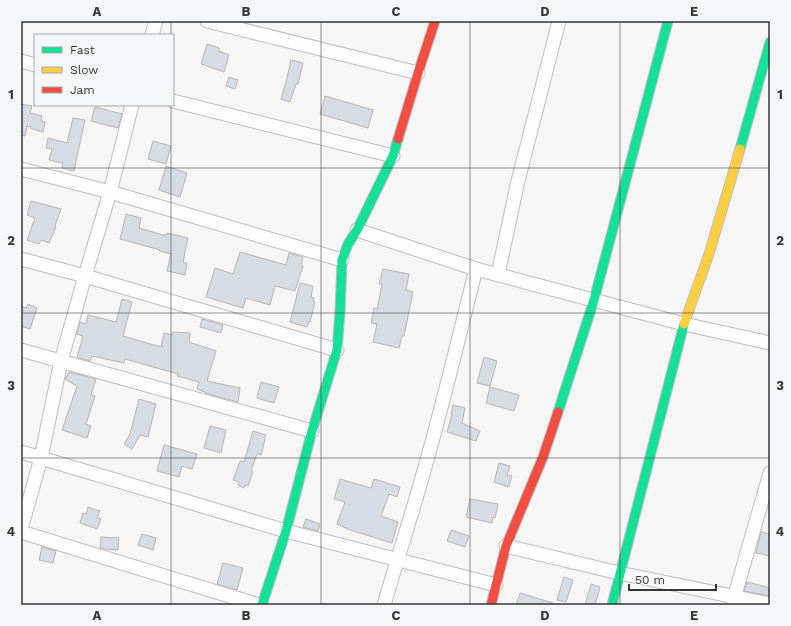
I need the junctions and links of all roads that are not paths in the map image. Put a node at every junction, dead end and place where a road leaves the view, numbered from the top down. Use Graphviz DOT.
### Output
graph roads {
  1 [pos="156,21"];
  2 [pos="207,21"];
  3 [pos="435,21"];
  4 [pos="559,21"];
  5 [pos="668,21"];
  6 [pos="152,34"];
  7 [pos="770,42"];
  8 [pos="21,61"];
  9 [pos="34,65"];
  10 [pos="418,73"];
  11 [pos="174,101"];
  12 [pos="132,106"];
  13 [pos="393,156"];
  14 [pos="21,169"];
  15 [pos="110,192"];
  16 [pos="357,230"];
  17 [pos="21,259"];
  18 [pos="342,260"];
  19 [pos="476,269"];
  20 [pos="498,274"];
  21 [pos="85,276"];
  22 [pos="594,300"];
  23 [pos="684,324"];
  24 [pos="770,343"];
  25 [pos="21,350"];
  26 [pos="337,350"];
  27 [pos="62,361"];
  28 [pos="312,431"];
  29 [pos="21,452"];
  30 [pos="41,458"];
  31 [pos="770,473"];
  32 [pos="21,530"];
  33 [pos="286,531"];
  34 [pos="506,546"];
  35 [pos="397,560"];
  36 [pos="619,573"];
  37 [pos="496,585"];
  38 [pos="733,601"];
  39 [pos="770,604"];
  40 [pos="259,605"];
  41 [pos="262,605"];
  42 [pos="384,605"];
  43 [pos="491,605"];
  44 [pos="612,605"];
  1 -- 6 [label="street"];
  2 -- 10 [label="street"];
  3 -- 10 [label="street"];
  4 -- 20 [label="street"];
  5 -- 22 [label="street"];
  7 -- 23 [label="street"];
  8 -- 9 [label="street"];
  10 -- 13 [label="street"];
  11 -- 13 [label="street"];
  12 -- 15 [label="street"];
  13 -- 16 [label="street"];
  14 -- 15 [label="street"];
  15 -- 18 [label="street"];
  15 -- 21 [label="street"];
  16 -- 18 [label="street"];
  16 -- 19 [label="street"];
  17 -- 21 [label="street"];
  18 -- 26 [label="street"];
  19 -- 20 [label="street"];
  19 -- 35 [label="street"];
  20 -- 22 [label="street"];
  21 -- 26 [label="street"];
  21 -- 27 [label="street"];
  22 -- 23 [label="street"];
  22 -- 34 [label="street"];
  23 -- 24 [label="street"];
  23 -- 36 [label="street"];
  25 -- 27 [label="street"];
  26 -- 28 [label="street"];
  27 -- 28 [label="street"];
  27 -- 30 [label="street"];
  28 -- 33 [label="street"];
  29 -- 30 [label="street"];
  30 -- 32 [label="street"];
  30 -- 33 [label="street"];
  31 -- 38 [label="street"];
  32 -- 40 [label="street"];
  33 -- 35 [label="street"];
  33 -- 41 [label="street"];
  34 -- 36 [label="street"];
  34 -- 37 [label="street"];
  35 -- 37 [label="street"];
  35 -- 42 [label="street"];
  36 -- 38 [label="street"];
  36 -- 44 [label="street"];
  37 -- 43 [label="street"];
  38 -- 39 [label="street"];
}
